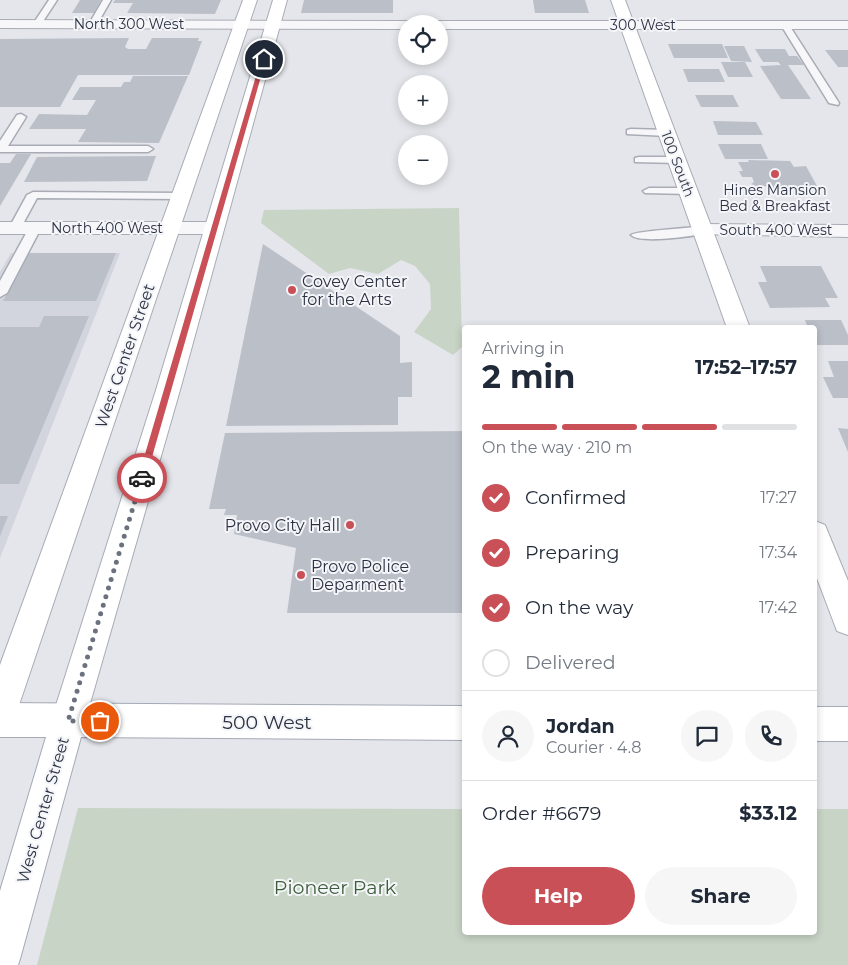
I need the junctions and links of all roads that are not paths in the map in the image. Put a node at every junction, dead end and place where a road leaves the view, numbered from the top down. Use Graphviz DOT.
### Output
graph roads {
  1 [pos="53,0"];
  2 [pos="107,0"];
  3 [pos="250,0"];
  4 [pos="280,0"];
  5 [pos="618,0"];
  6 [pos="0,24"];
  7 [pos="37,24"];
  8 [pos="93,24"];
  9 [pos="257,25"];
  10 [pos="398,25"];
  11 [pos="448,25"];
  12 [pos="626,25"];
  13 [pos="785,25"];
  14 [pos="848,25"];
  15 [pos="834,103"];
  16 [pos="21,117"];
  17 [pos="630,132"];
  18 [pos="667,133"];
  19 [pos="148,148"];
  20 [pos="0,149"];
  21 [pos="639,160"];
  22 [pos="677,160"];
  23 [pos="649,191"];
  24 [pos="689,191"];
  25 [pos="181,196"];
  26 [pos="7,228"];
  27 [pos="35,228"];
  28 [pos="214,228"];
  29 [pos="169,229"];
  30 [pos="703,230"];
  31 [pos="848,230"];
  32 [pos="637,235"];
  33 [pos="1,289"];
  34 [pos="738,325"];
  35 [pos="817,538"];
  36 [pos="848,620"];
  37 [pos="0,711"];
  38 [pos="0,720"];
  39 [pos="68,721"];
  40 [pos="462,722"];
  41 [pos="817,724"];
  42 [pos="848,724"];
  43 [pos="0,959"];
  1 -- 7 [label="lane"];
  2 -- 8 [label="lane"];
  3 -- 9 [label="main road, West Center Street"];
  4 -- 9 [label="main road, West Center Street"];
  5 -- 12 [label="main road, 100 South"];
  6 -- 7 [label="street, North 300 West"];
  7 -- 8 [label="street, North 300 West"];
  8 -- 9 [label="street, North 300 West"];
  9 -- 10 [label="street"];
  9 -- 25 [label="main road, West Center Street"];
  9 -- 28 [label="main road, West Center Street"];
  11 -- 12 [label="street, 300 West"];
  12 -- 13 [label="street, 300 West"];
  12 -- 18 [label="main road, 100 South"];
  13 -- 14 [label="street, 300 West"];
  13 -- 15 [label="lane"];
  16 -- 20 [label="lane"];
  17 -- 18 [label="lane"];
  18 -- 22 [label="main road, 100 South"];
  19 -- 20 [label="lane"];
  21 -- 22 [label="lane"];
  22 -- 24 [label="main road, 100 South"];
  23 -- 24 [label="lane"];
  24 -- 30 [label="main road, 100 South"];
  25 -- 26 [label="lane"];
  25 -- 29 [label="main road, West Center Street"];
  26 -- 27 [label="street, North 400 West"];
  27 -- 29 [label="street, North 400 West"];
  27 -- 33 [label="lane"];
  28 -- 29 [label="street, North 400 West"];
  28 -- 39 [label="main road, West Center Street"];
  29 -- 37 [label="main road, West Center Street"];
  30 -- 31 [label="street, South 400 West"];
  30 -- 32 [label="lane"];
  30 -- 34 [label="main road, 100 South"];
  35 -- 36 [label="main road"];
  38 -- 39 [label="main road, 500 West"];
  39 -- 40 [label="main road, 500 West"];
  39 -- 43 [label="main road, West Center Street"];
  41 -- 42 [label="main road"];
}
